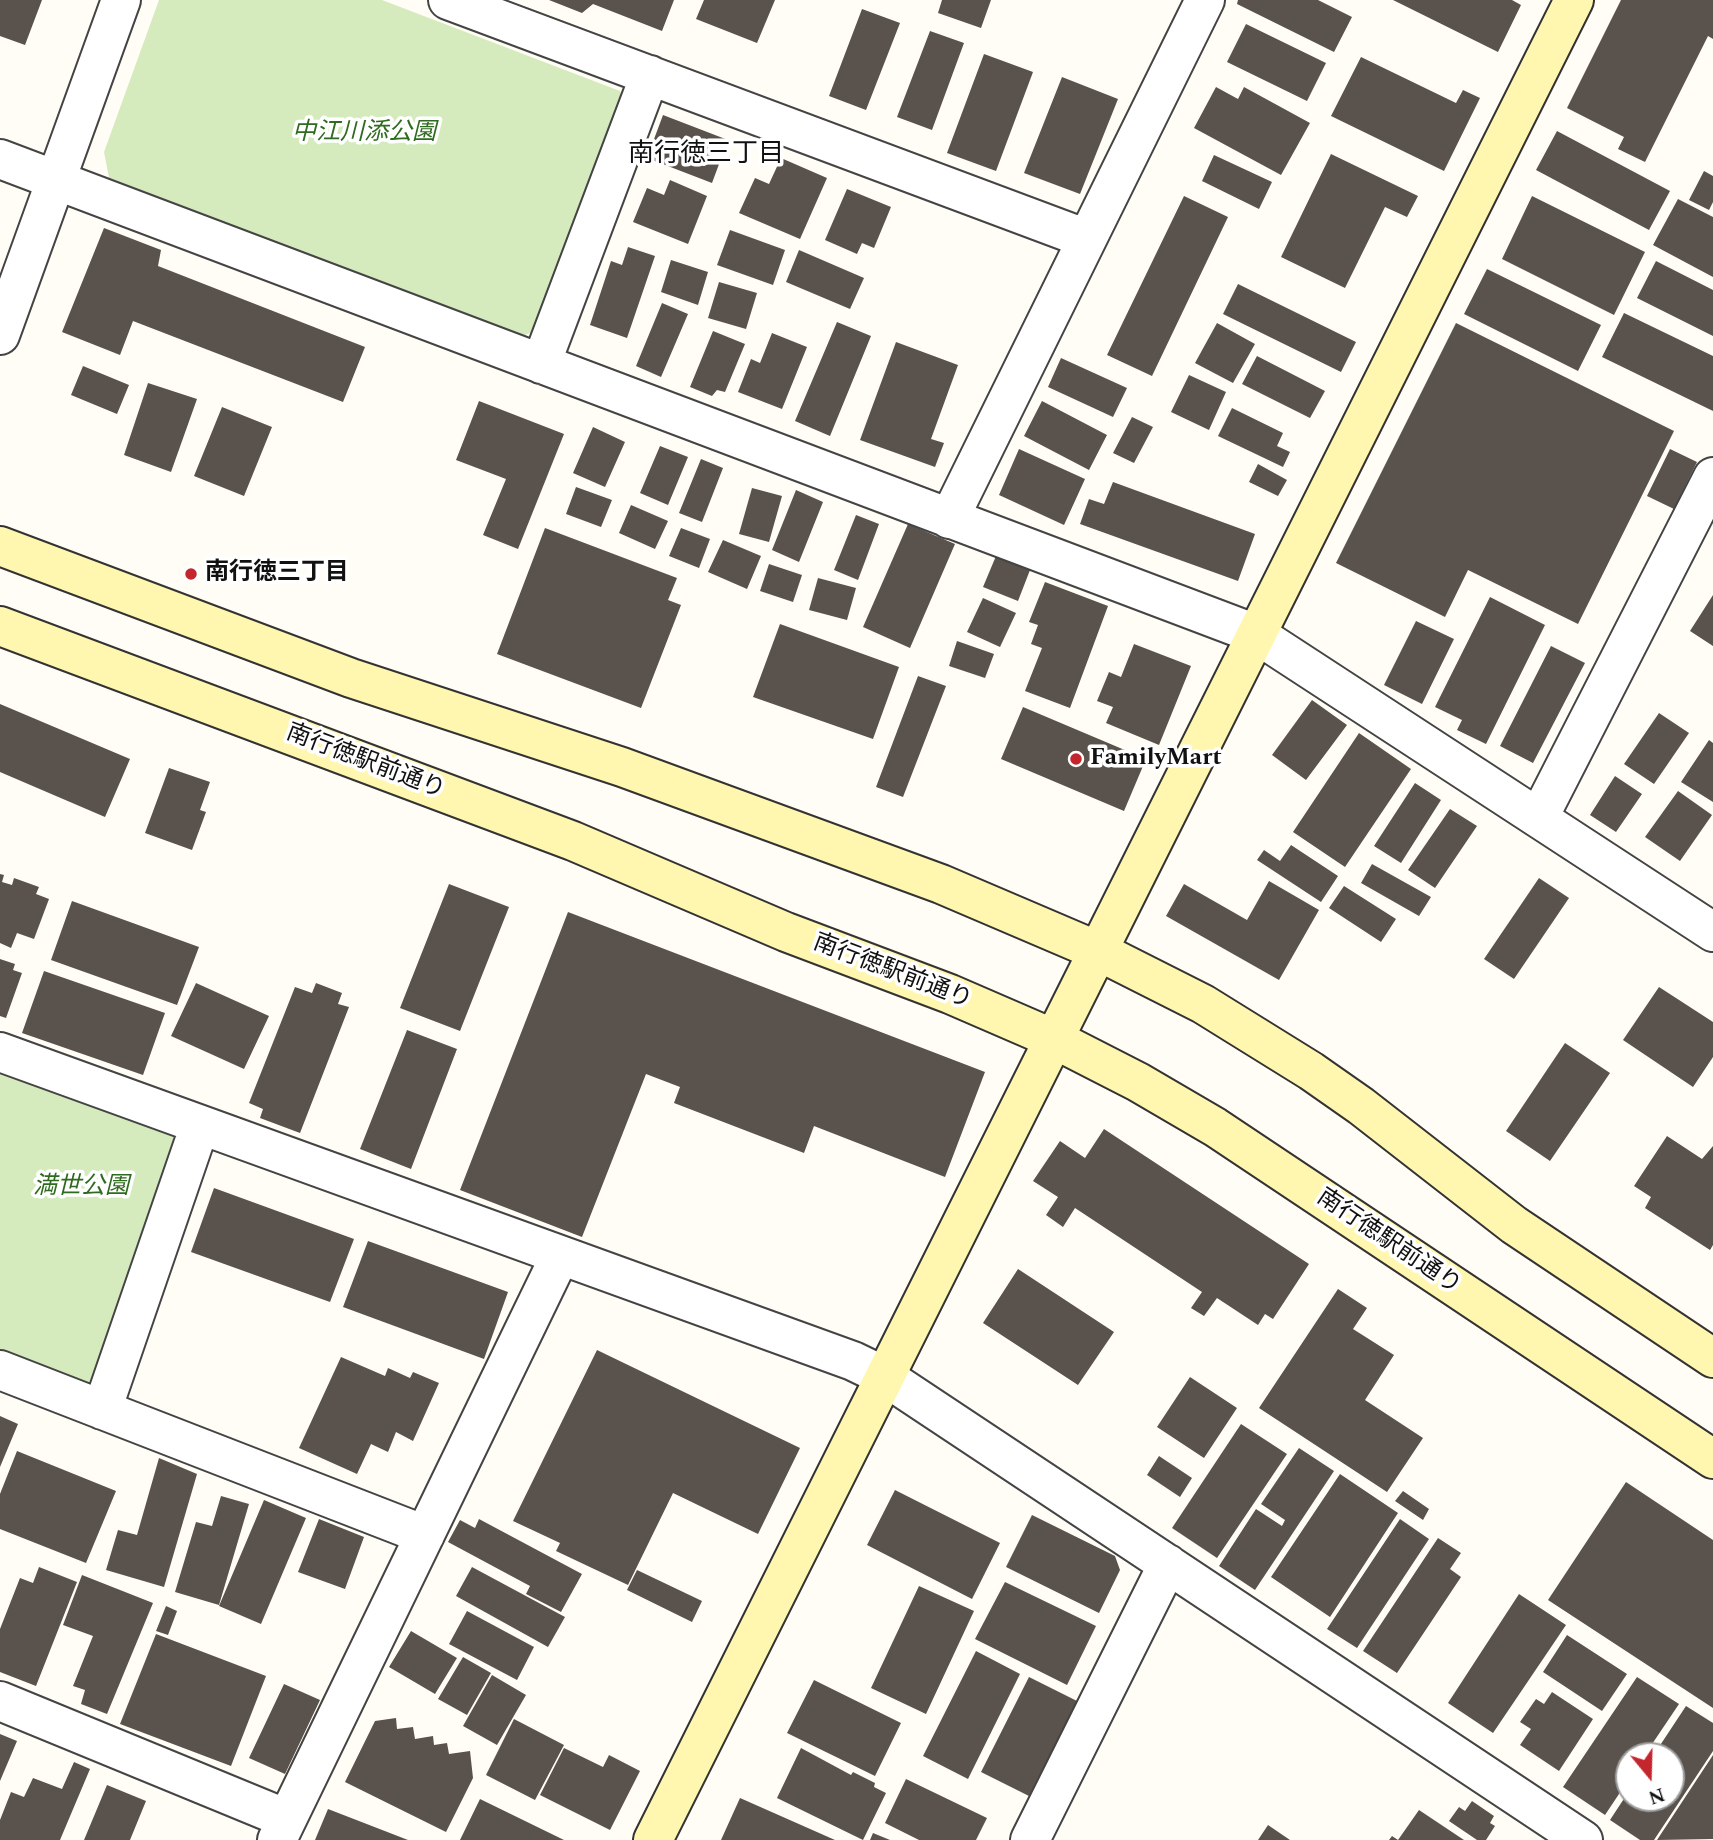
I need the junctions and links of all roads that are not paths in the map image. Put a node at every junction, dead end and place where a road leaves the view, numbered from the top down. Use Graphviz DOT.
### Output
graph roads {
  1 [pos="121,0"];
  2 [pos="448,0"];
  3 [pos="1205,0"];
  4 [pos="1574,0"];
  5 [pos="650,75"];
  6 [pos="0,159"];
  7 [pos="56,181"];
  8 [pos="1087,239"];
  9 [pos="0,335"];
  10 [pos="541,364"];
  11 [pos="1709,497"];
  12 [pos="948,519"];
  13 [pos="0,547"];
  14 [pos="0,625"];
  15 [pos="1256,634"];
  16 [pos="1539,817"];
  17 [pos="1713,932"];
  18 [pos="1098,951"];
  19 [pos="1054,1039"];
  20 [pos="0,1052"];
  21 [pos="200,1125"];
  22 [pos="561,1256"];
  23 [pos="1713,1358"];
  24 [pos="0,1370"];
  25 [pos="884,1377"];
  26 [pos="102,1410"];
  27 [pos="1713,1458"];
  28 [pos="425,1535"];
  29 [pos="1168,1564"];
  30 [pos="0,1701"];
  31 [pos="282,1830"];
  32 [pos="653,1840"];
  33 [pos="1030,1840"];
  34 [pos="1583,1840"];
  1 -- 7 [label="street"];
  2 -- 5 [label="street"];
  3 -- 8 [label="street"];
  4 -- 15 [label="street"];
  5 -- 8 [label="street"];
  5 -- 10 [label="street"];
  6 -- 7 [label="street"];
  7 -- 9 [label="street"];
  7 -- 10 [label="street"];
  8 -- 12 [label="street"];
  10 -- 12 [label="street"];
  11 -- 16 [label="street"];
  12 -- 15 [label="street"];
  13 -- 18 [label="street"];
  14 -- 19 [label="street, 南行徳駅前通り"];
  15 -- 16 [label="street"];
  15 -- 18 [label="street"];
  16 -- 17 [label="street"];
  18 -- 19 [label="street"];
  18 -- 23 [label="street"];
  19 -- 25 [label="street"];
  19 -- 27 [label="street, 南行徳駅前通り"];
  20 -- 21 [label="street"];
  21 -- 22 [label="street"];
  21 -- 26 [label="street"];
  22 -- 25 [label="street"];
  22 -- 28 [label="street"];
  24 -- 26 [label="street"];
  25 -- 29 [label="street"];
  25 -- 32 [label="street"];
  26 -- 28 [label="street"];
  28 -- 31 [label="street"];
  29 -- 33 [label="street"];
  29 -- 34 [label="street"];
  30 -- 31 [label="street"];
}
